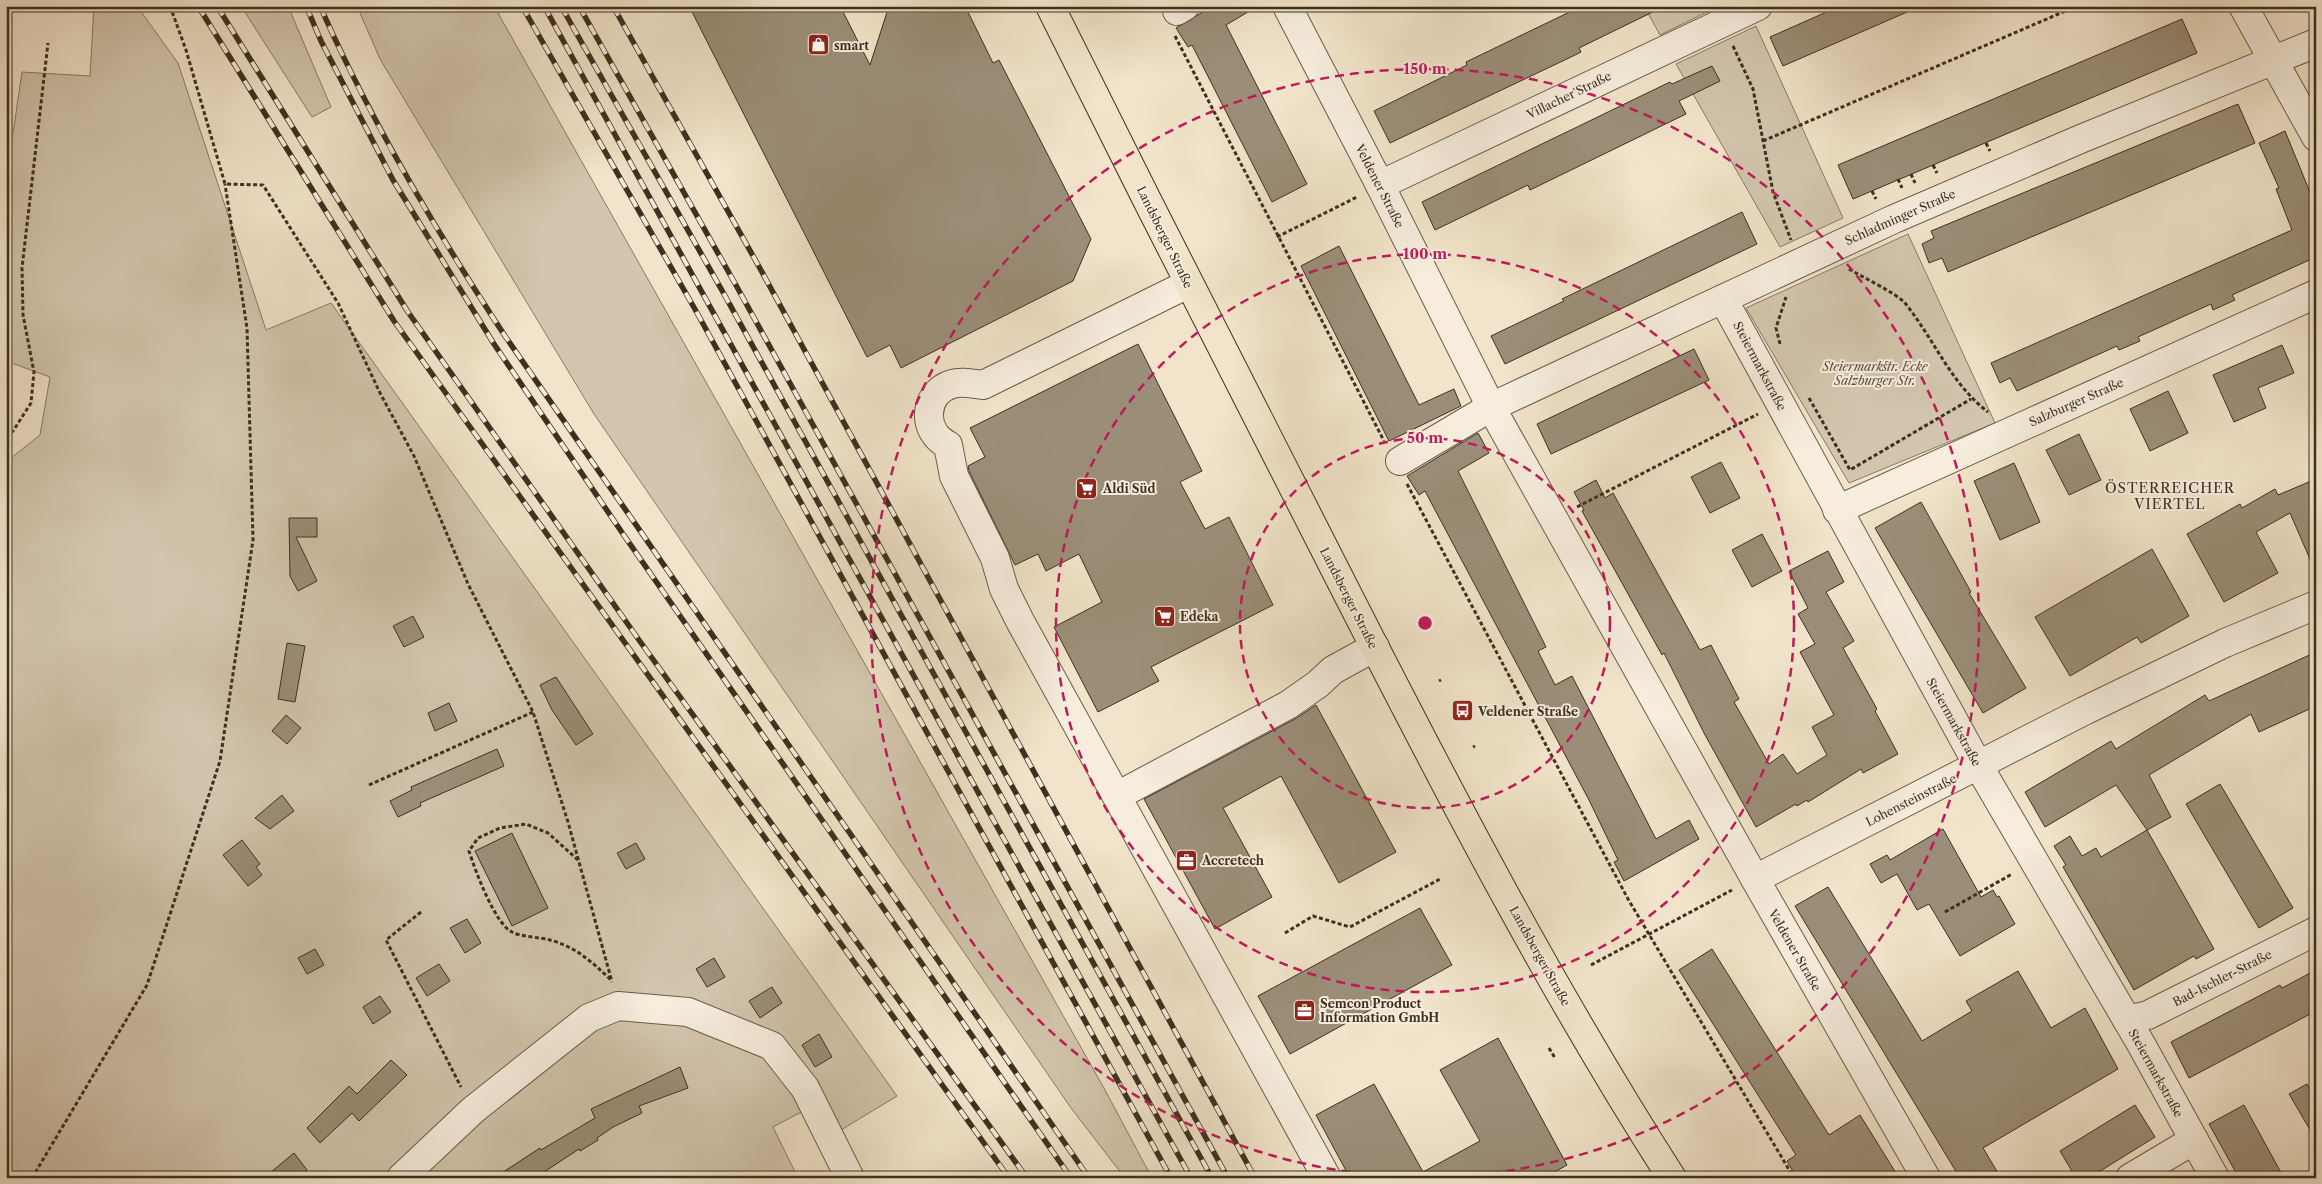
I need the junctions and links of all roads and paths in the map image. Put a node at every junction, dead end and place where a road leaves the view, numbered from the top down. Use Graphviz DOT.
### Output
graph roads {
  1 [pos="170,6"];
  2 [pos="1050,6"];
  3 [pos="1287,6"];
  4 [pos="1758,6"];
  5 [pos="2077,6"];
  6 [pos="2243,6"];
  7 [pos="1179,17"];
  8 [pos="1731,42"];
  9 [pos="48,43"];
  10 [pos="2316,43"];
  11 [pos="2273,59"];
  12 [pos="2316,137"];
  13 [pos="1763,142"];
  14 [pos="225,184"];
  15 [pos="1380,186"];
  16 [pos="1277,238"];
  17 [pos="1791,242"];
  18 [pos="1847,268"];
  19 [pos="1188,284"];
  20 [pos="1790,289"];
  21 [pos="2316,294"];
  22 [pos="1723,299"];
  23 [pos="1780,345"];
  24 [pos="1808,395"];
  25 [pos="1971,399"];
  26 [pos="1491,407"];
  27 [pos="1766,411"];
  28 [pos="1991,414"];
  29 [pos="6,437"];
  30 [pos="1397,463"];
  31 [pos="1837,510"];
  32 [pos="1554,519"];
  33 [pos="2316,605"];
  34 [pos="1375,648"];
  35 [pos="533,712"];
  36 [pos="1978,764"];
  37 [pos="369,785"];
  38 [pos="1117,796"];
  39 [pos="578,860"];
  40 [pos="2034,860"];
  41 [pos="1442,878"];
  42 [pos="1755,879"];
  43 [pos="421,912"];
  44 [pos="1945,912"];
  45 [pos="2316,931"];
  46 [pos="1285,933"];
  47 [pos="1649,936"];
  48 [pos="1591,965"];
  49 [pos="611,980"];
  50 [pos="618,1006"];
  51 [pos="2127,1020"];
  52 [pos="1549,1048"];
  53 [pos="1555,1058"];
  54 [pos="473,1110"];
  55 [pos="2194,1140"];
  56 [pos="32,1178"];
  57 [pos="401,1178"];
  58 [pos="850,1178"];
  59 [pos="1327,1178"];
  60 [pos="1672,1178"];
  61 [pos="1794,1178"];
  62 [pos="1926,1178"];
  63 [pos="2130,1178"];
  64 [pos="2215,1178"];
  1 -- 14 [label="path"];
  2 -- 19 [label="main road, Landsberger Straße"];
  3 -- 15 [label="street, Veldener Straße"];
  4 -- 15 [label="street, Villacher Straße"];
  5 -- 13 [label="path"];
  6 -- 11 [label="street"];
  7 -- 16 [label="path"];
  8 -- 13 [label="path"];
  9 -- 29 [label="path"];
  10 -- 11 [label="street, Schladminger Straße"];
  11 -- 12 [label="street"];
  11 -- 22 [label="street, Schladminger Straße"];
  13 -- 17 [label="path"];
  14 -- 35 [label="path"];
  14 -- 56 [label="path"];
  15 -- 16 [label="path"];
  15 -- 26 [label="street, Veldener Straße"];
  16 -- 30 [label="path"];
  18 -- 25 [label="path"];
  19 -- 34 [label="main road, Landsberger Straße"];
  19 -- 38 [label="street"];
  20 -- 23 [label="path"];
  21 -- 31 [label="street, Salzburger Straße"];
  22 -- 26 [label="street, Schladminger Straße"];
  22 -- 31 [label="street, Steiermarkstraße"];
  24 -- 25 [label="path"];
  25 -- 28 [label="path"];
  26 -- 30 [label="street, Schladminger Straße"];
  26 -- 32 [label="street, Veldener Straße"];
  27 -- 32 [label="path"];
  30 -- 47 [label="path"];
  31 -- 36 [label="street, Steiermarkstraße"];
  32 -- 42 [label="street, Veldener Straße"];
  33 -- 36 [label="street, Lohensteinstraße"];
  34 -- 38 [label="street"];
  34 -- 60 [label="main road, Landsberger Straße"];
  35 -- 37 [label="path"];
  35 -- 39 [label="path"];
  36 -- 40 [label="street, Steiermarkstraße"];
  36 -- 42 [label="street, Lohensteinstraße"];
  38 -- 59 [label="street"];
  39 -- 49 [label="path"];
  39 -- 49 [label="path"];
  40 -- 44 [label="path"];
  40 -- 51 [label="street, Steiermarkstraße"];
  41 -- 46 [label="path"];
  42 -- 47 [label="path"];
  42 -- 62 [label="street, Veldener Straße"];
  43 -- 54 [label="path"];
  45 -- 51 [label="street, Bad-Ischler-Straße"];
  47 -- 48 [label="path"];
  47 -- 61 [label="path"];
  49 -- 50 [label="path"];
  50 -- 54 [label="street"];
  50 -- 58 [label="street"];
  51 -- 55 [label="street, Steiermarkstraße"];
  52 -- 53 [label="path"];
  54 -- 57 [label="street"];
  55 -- 63 [label="street"];
  55 -- 64 [label="street, Steiermarkstraße"];
}
